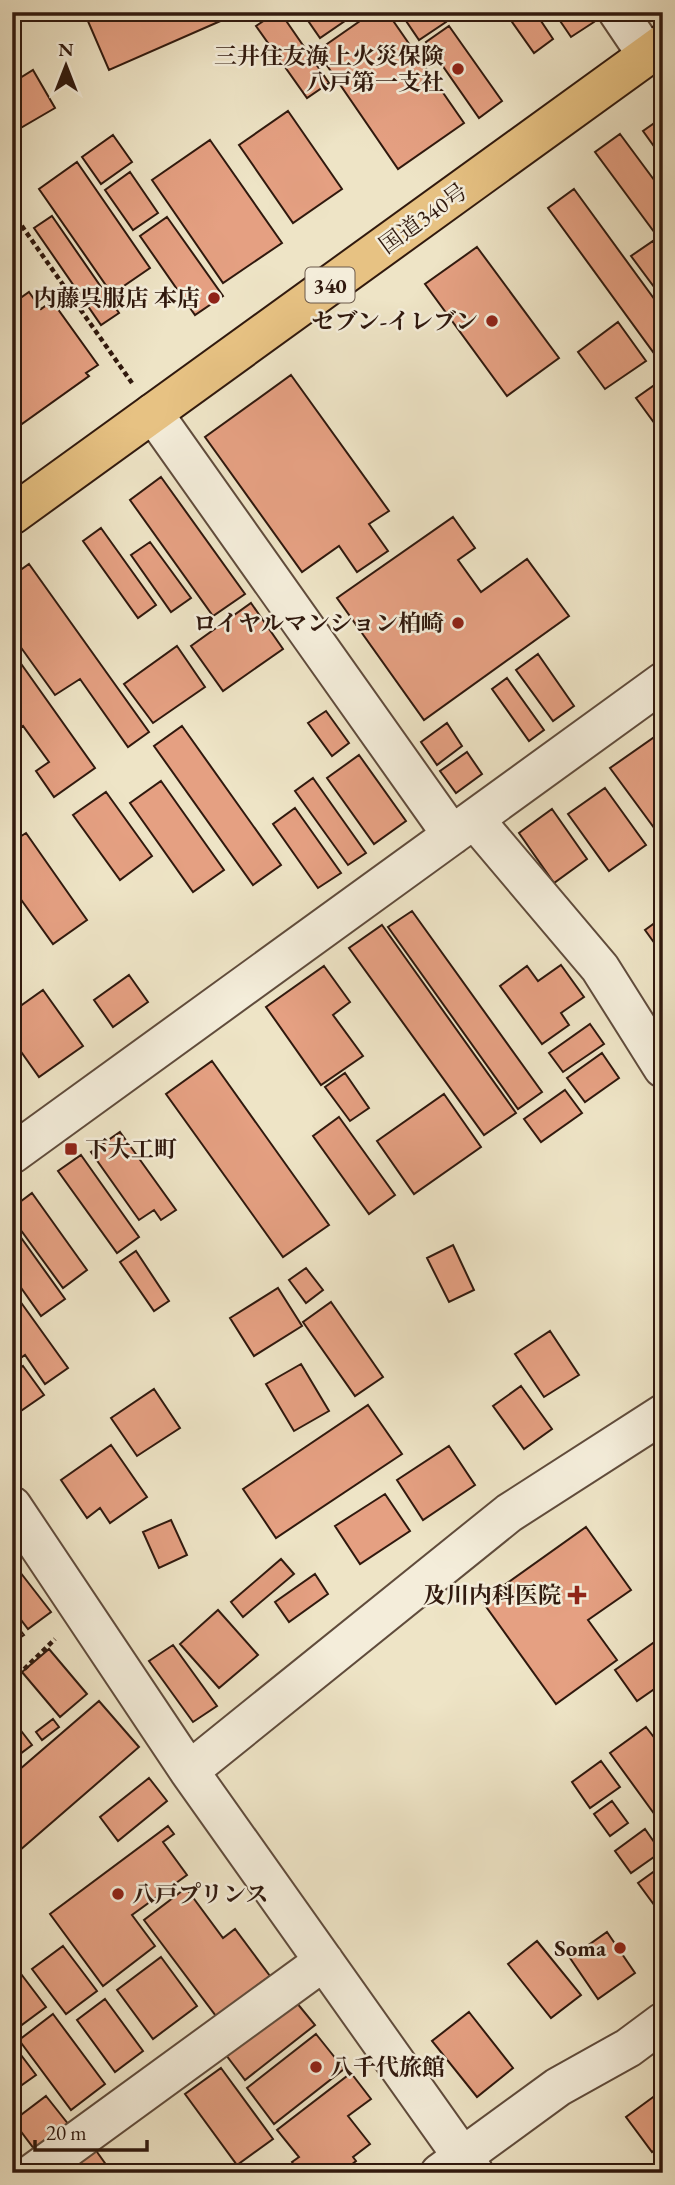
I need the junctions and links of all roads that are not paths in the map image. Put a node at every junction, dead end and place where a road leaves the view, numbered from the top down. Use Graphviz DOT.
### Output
graph roads {
  1 [pos="618,12"];
  2 [pos="655,50"];
  3 [pos="143,398"];
  4 [pos="12,515"];
  5 [pos="663,682"];
  6 [pos="463,827"];
  7 [pos="663,1068"];
  8 [pos="12,1154"];
  9 [pos="663,1414"];
  10 [pos="12,1506"];
  11 [pos="189,1771"];
  12 [pos="324,1961"];
  13 [pos="663,2022"];
  14 [pos="458,2167"];
  15 [pos="33,2173"];
  1 -- 2 [label="street"];
  2 -- 3 [label="highway, 国道340号 / 340"];
  3 -- 4 [label="highway, 国道340号 / 340"];
  3 -- 6 [label="street"];
  5 -- 6 [label="street"];
  6 -- 7 [label="street"];
  6 -- 8 [label="street"];
  9 -- 11 [label="street"];
  10 -- 11 [label="street"];
  11 -- 12 [label="street"];
  12 -- 14 [label="street"];
  12 -- 15 [label="street"];
  13 -- 14 [label="street"];
}
